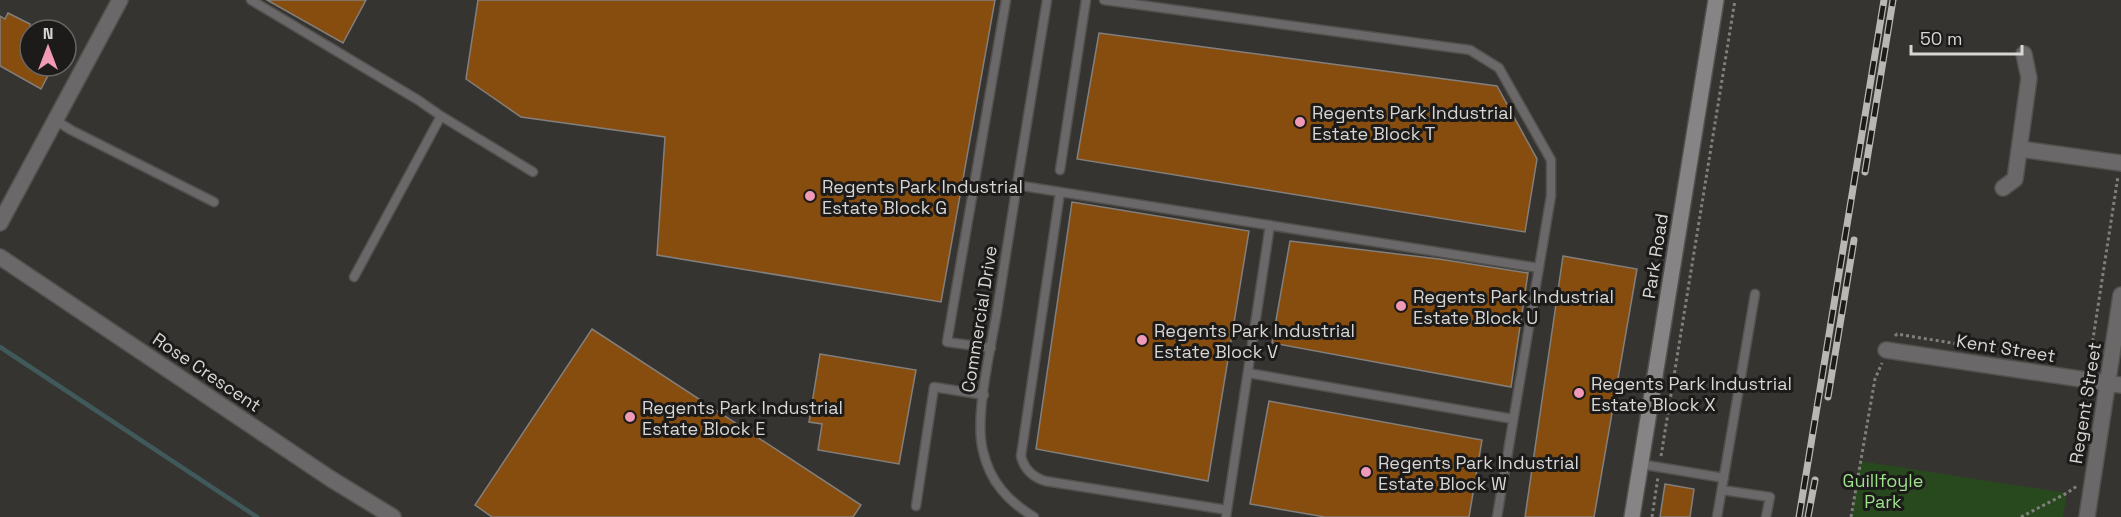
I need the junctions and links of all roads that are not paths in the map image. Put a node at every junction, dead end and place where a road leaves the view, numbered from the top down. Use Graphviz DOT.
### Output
graph roads {
  1 [pos="120,0"];
  2 [pos="251,0"];
  3 [pos="1006,0"];
  4 [pos="1047,0"];
  5 [pos="1086,0"];
  6 [pos="1104,0"];
  7 [pos="1716,0"];
  8 [pos="2024,54"];
  9 [pos="441,116"];
  10 [pos="55,120"];
  11 [pos="2020,148"];
  12 [pos="2120,163"];
  13 [pos="1060,170"];
  14 [pos="533,172"];
  15 [pos="1016,185"];
  16 [pos="2002,188"];
  17 [pos="1060,192"];
  18 [pos="214,202"];
  19 [pos="0,223"];
  20 [pos="1270,225"];
  21 [pos="0,257"];
  22 [pos="1539,268"];
  23 [pos="354,277"];
  24 [pos="1755,294"];
  25 [pos="2121,296"];
  26 [pos="991,348"];
  27 [pos="1886,350"];
  28 [pos="1248,373"];
  29 [pos="2115,385"];
  30 [pos="984,395"];
  31 [pos="1513,419"];
  32 [pos="1640,464"];
  33 [pos="1724,478"];
  34 [pos="1722,490"];
  35 [pos="916,506"];
  36 [pos="1226,514"];
  37 [pos="393,517"];
  38 [pos="1034,517"];
  39 [pos="1497,517"];
  40 [pos="1632,517"];
  41 [pos="1717,517"];
  42 [pos="1766,517"];
  43 [pos="2087,517"];
  1 -- 10 [label="street"];
  2 -- 9 [label="lane"];
  3 -- 26 [label="lane"];
  4 -- 15 [label="lane, Commercial Drive"];
  5 -- 13 [label="lane"];
  6 -- 22 [label="lane"];
  7 -- 32 [label="main road, Park Road"];
  8 -- 11 [label="street"];
  9 -- 14 [label="lane"];
  9 -- 23 [label="lane"];
  10 -- 18 [label="lane"];
  10 -- 19 [label="street"];
  11 -- 12 [label="street"];
  11 -- 16 [label="street"];
  15 -- 17 [label="lane"];
  15 -- 26 [label="lane, Commercial Drive"];
  17 -- 20 [label="lane"];
  17 -- 36 [label="lane"];
  20 -- 22 [label="lane"];
  20 -- 28 [label="lane"];
  21 -- 37 [label="street, Rose Crescent"];
  22 -- 31 [label="lane"];
  24 -- 33 [label="lane"];
  25 -- 29 [label="street, Regent Street"];
  26 -- 30 [label="lane, Commercial Drive"];
  27 -- 29 [label="street, Kent Street"];
  28 -- 31 [label="lane"];
  28 -- 36 [label="lane"];
  29 -- 43 [label="street, Regent Street"];
  30 -- 35 [label="lane"];
  30 -- 38 [label="lane, Commercial Drive"];
  31 -- 39 [label="lane"];
  32 -- 33 [label="lane"];
  32 -- 40 [label="main road, Park Road"];
  33 -- 34 [label="lane"];
  34 -- 41 [label="lane"];
  34 -- 42 [label="lane"];
}
